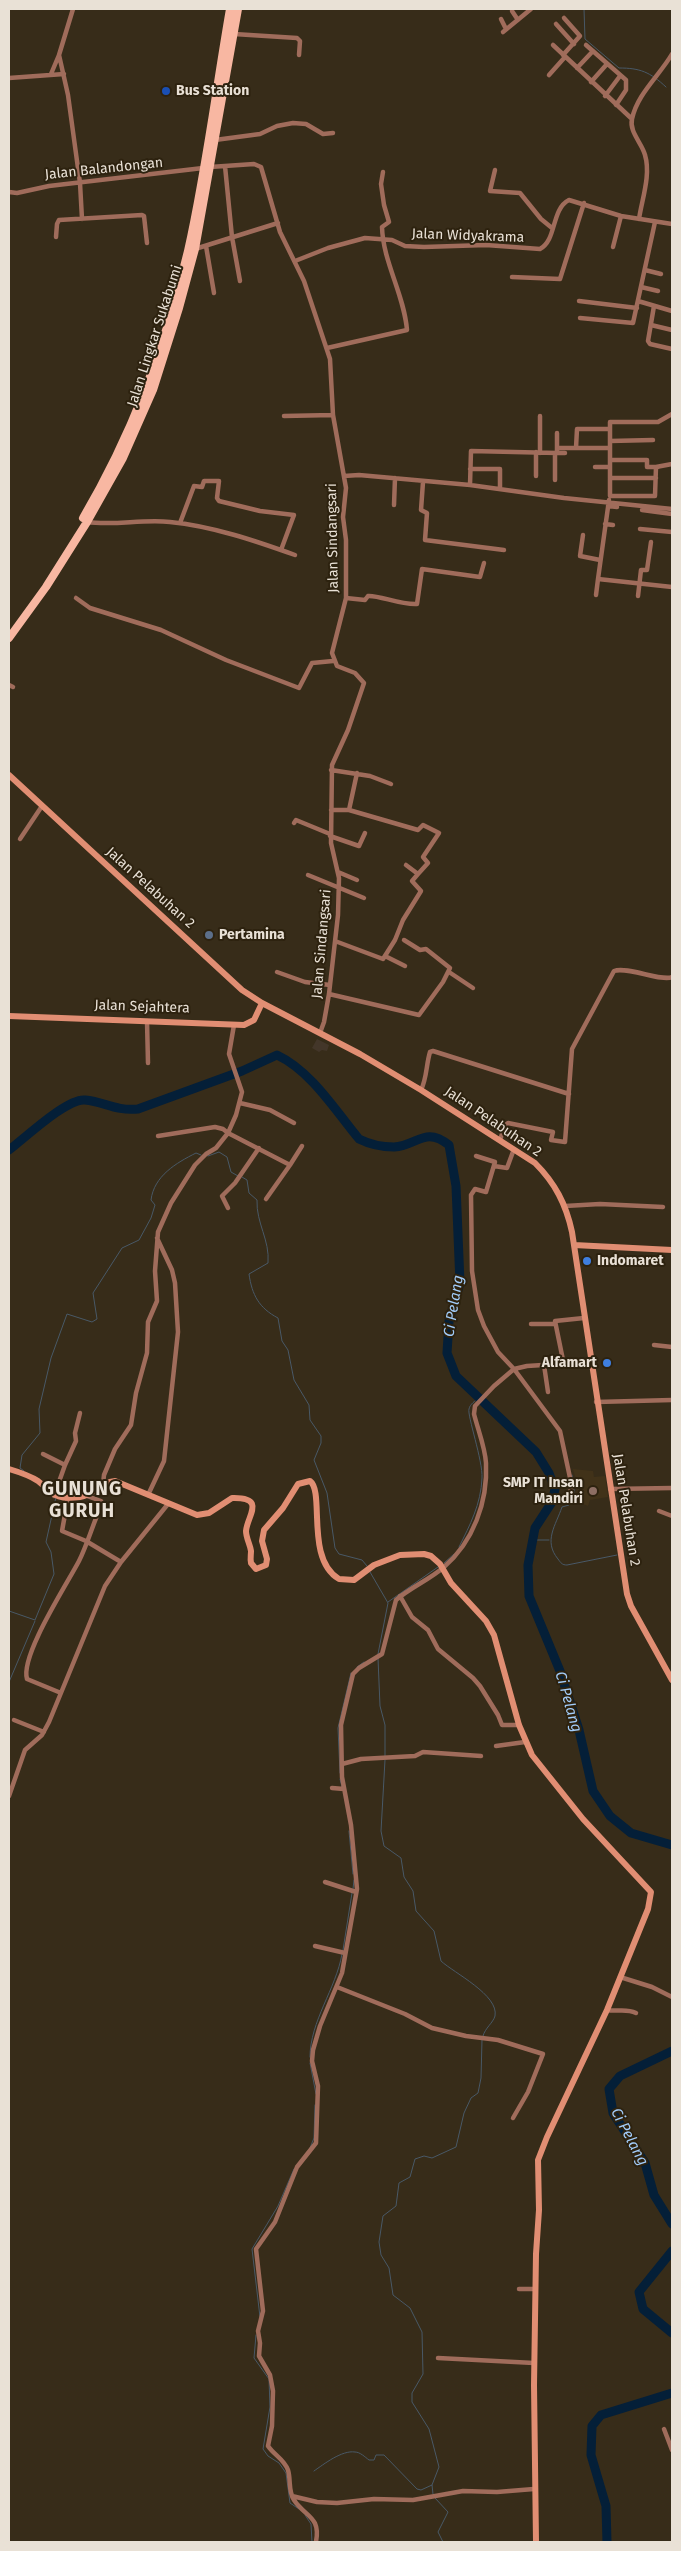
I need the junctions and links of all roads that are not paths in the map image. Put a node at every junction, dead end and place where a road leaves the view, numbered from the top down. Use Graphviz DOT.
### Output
graph roads {
  1 [pos="73,9"];
  2 [pos="230,9"];
  3 [pos="238,9"];
  4 [pos="531,9"];
  5 [pos="512,11"];
  6 [pos="564,18"];
  7 [pos="501,19"];
  8 [pos="518,20"];
  9 [pos="556,24"];
  10 [pos="234,34"];
  11 [pos="574,44"];
  12 [pos="553,45"];
  13 [pos="586,45"];
  14 [pos="593,51"];
  15 [pos="672,54"];
  16 [pos="59,55"];
  17 [pos="299,56"];
  18 [pos="564,56"];
  19 [pos="607,64"];
  20 [pos="577,68"];
  21 [pos="51,74"];
  22 [pos="64,74"];
  23 [pos="549,75"];
  24 [pos="620,76"];
  25 [pos="9,78"];
  26 [pos="591,82"];
  27 [pos="605,96"];
  28 [pos="616,105"];
  29 [pos="632,119"];
  30 [pos="333,133"];
  31 [pos="215,140"];
  32 [pos="225,166"];
  33 [pos="207,168"];
  34 [pos="495,170"];
  35 [pos="383,172"];
  36 [pos="80,183"];
  37 [pos="9,192"];
  38 [pos="584,203"];
  39 [pos="621,216"];
  40 [pos="82,219"];
  41 [pos="639,219"];
  42 [pos="655,222"];
  43 [pos="278,223"];
  44 [pos="672,224"];
  45 [pos="552,228"];
  46 [pos="56,237"];
  47 [pos="232,237"];
  48 [pos="382,239"];
  49 [pos="147,243"];
  50 [pos="206,246"];
  51 [pos="613,246"];
  52 [pos="195,249"];
  53 [pos="295,262"];
  54 [pos="645,270"];
  55 [pos="661,274"];
  56 [pos="512,277"];
  57 [pos="240,281"];
  58 [pos="641,286"];
  59 [pos="658,290"];
  60 [pos="214,293"];
  61 [pos="579,302"];
  62 [pos="638,302"];
  63 [pos="654,306"];
  64 [pos="637,308"];
  65 [pos="672,310"];
  66 [pos="580,318"];
  67 [pos="651,325"];
  68 [pos="672,330"];
  69 [pos="327,348"];
  70 [pos="672,349"];
  71 [pos="672,414"];
  72 [pos="333,415"];
  73 [pos="284,416"];
  74 [pos="540,416"];
  75 [pos="610,429"];
  76 [pos="557,433"];
  77 [pos="653,440"];
  78 [pos="610,441"];
  79 [pos="576,448"];
  80 [pos="610,448"];
  81 [pos="556,451"];
  82 [pos="538,452"];
  83 [pos="565,453"];
  84 [pos="610,460"];
  85 [pos="672,465"];
  86 [pos="595,467"];
  87 [pos="610,467"];
  88 [pos="656,467"];
  89 [pos="470,469"];
  90 [pos="344,476"];
  91 [pos="536,476"];
  92 [pos="395,478"];
  93 [pos="610,478"];
  94 [pos="656,478"];
  95 [pos="554,480"];
  96 [pos="423,482"];
  97 [pos="470,485"];
  98 [pos="500,486"];
  99 [pos="583,498"];
  100 [pos="609,501"];
  101 [pos="394,505"];
  102 [pos="617,507"];
  103 [pos="672,509"];
  104 [pos="642,510"];
  105 [pos="672,514"];
  106 [pos="180,523"];
  107 [pos="605,524"];
  108 [pos="83,525"];
  109 [pos="614,525"];
  110 [pos="640,528"];
  111 [pos="672,532"];
  112 [pos="583,535"];
  113 [pos="651,542"];
  114 [pos="281,550"];
  115 [pos="504,550"];
  116 [pos="295,555"];
  117 [pos="600,560"];
  118 [pos="60,561"];
  119 [pos="484,563"];
  120 [pos="598,579"];
  121 [pos="640,583"];
  122 [pos="672,587"];
  123 [pos="596,595"];
  124 [pos="638,596"];
  125 [pos="76,598"];
  126 [pos="346,598"];
  127 [pos="9,629"];
  128 [pos="9,638"];
  129 [pos="333,661"];
  130 [pos="332,770"];
  131 [pos="357,773"];
  132 [pos="9,775"];
  133 [pos="391,784"];
  134 [pos="42,806"];
  135 [pos="331,810"];
  136 [pos="349,810"];
  137 [pos="294,823"];
  138 [pos="365,833"];
  139 [pos="330,835"];
  140 [pos="20,839"];
  141 [pos="406,865"];
  142 [pos="338,872"];
  143 [pos="418,874"];
  144 [pos="308,875"];
  145 [pos="356,880"];
  146 [pos="339,888"];
  147 [pos="364,898"];
  148 [pos="404,940"];
  149 [pos="335,941"];
  150 [pos="385,956"];
  151 [pos="405,966"];
  152 [pos="277,972"];
  153 [pos="449,972"];
  154 [pos="672,977"];
  155 [pos="330,985"];
  156 [pos="473,988"];
  157 [pos="329,994"];
  158 [pos="262,1003"];
  159 [pos="9,1016"];
  160 [pos="147,1021"];
  161 [pos="234,1025"];
  162 [pos="320,1033"];
  163 [pos="148,1063"];
  164 [pos="421,1090"];
  165 [pos="569,1094"];
  166 [pos="240,1103"];
  167 [pos="294,1122"];
  168 [pos="228,1133"];
  169 [pos="158,1136"];
  170 [pos="500,1140"];
  171 [pos="302,1146"];
  172 [pos="259,1148"];
  173 [pos="514,1149"];
  174 [pos="476,1156"];
  175 [pos="290,1165"];
  176 [pos="494,1166"];
  177 [pos="266,1199"];
  178 [pos="566,1206"];
  179 [pos="662,1207"];
  180 [pos="228,1208"];
  181 [pos="157,1238"];
  182 [pos="574,1245"];
  183 [pos="672,1250"];
  184 [pos="584,1318"];
  185 [pos="531,1324"];
  186 [pos="555,1324"];
  187 [pos="654,1345"];
  188 [pos="672,1347"];
  189 [pos="590,1362"];
  190 [pos="544,1365"];
  191 [pos="564,1365"];
  192 [pos="514,1369"];
  193 [pos="548,1392"];
  194 [pos="672,1400"];
  195 [pos="596,1402"];
  196 [pos="80,1413"];
  197 [pos="43,1454"];
  198 [pos="65,1465"];
  199 [pos="9,1469"];
  200 [pos="103,1484"];
  201 [pos="672,1488"];
  202 [pos="610,1489"];
  203 [pos="54,1496"];
  204 [pos="87,1496"];
  205 [pos="148,1496"];
  206 [pos="568,1496"];
  207 [pos="68,1498"];
  208 [pos="168,1504"];
  209 [pos="659,1511"];
  210 [pos="672,1516"];
  211 [pos="86,1541"];
  212 [pos="121,1562"];
  213 [pos="442,1566"];
  214 [pos="400,1596"];
  215 [pos="672,1680"];
  216 [pos="61,1693"];
  217 [pos="14,1720"];
  218 [pos="519,1725"];
  219 [pos="44,1732"];
  220 [pos="526,1742"];
  221 [pos="496,1746"];
  222 [pos="480,1756"];
  223 [pos="342,1764"];
  224 [pos="332,1788"];
  225 [pos="343,1789"];
  226 [pos="9,1796"];
  227 [pos="325,1882"];
  228 [pos="355,1892"];
  229 [pos="314,1946"];
  230 [pos="344,1953"];
  231 [pos="620,1977"];
  232 [pos="337,1987"];
  233 [pos="672,1997"];
  234 [pos="607,2010"];
  235 [pos="636,2013"];
  236 [pos="514,2118"];
  237 [pos="519,2289"];
  238 [pos="536,2289"];
  239 [pos="438,2358"];
  240 [pos="534,2363"];
  241 [pos="664,2429"];
  242 [pos="672,2448"];
  243 [pos="534,2489"];
  244 [pos="292,2496"];
  245 [pos="316,2542"];
  246 [pos="536,2542"];
  1 -- 16 [label="street"];
  2 -- 33 [label="main road, Jalan Lingkar Sukabumi"];
  3 -- 10 [label="main road, Jalan Lingkar Sukabumi"];
  4 -- 8 [label="street"];
  5 -- 8 [label="street"];
  6 -- 11 [label="street"];
  7 -- 8 [label="street"];
  9 -- 11 [label="street"];
  10 -- 17 [label="street"];
  10 -- 31 [label="main road, Jalan Lingkar Sukabumi"];
  11 -- 18 [label="street"];
  12 -- 18 [label="street"];
  13 -- 14 [label="street"];
  14 -- 19 [label="street"];
  14 -- 20 [label="street"];
  15 -- 29 [label="street"];
  16 -- 21 [label="street"];
  16 -- 22 [label="street"];
  18 -- 20 [label="street"];
  18 -- 23 [label="street"];
  19 -- 24 [label="street"];
  19 -- 26 [label="street"];
  20 -- 26 [label="street"];
  21 -- 22 [label="street"];
  21 -- 25 [label="street"];
  22 -- 36 [label="street"];
  24 -- 27 [label="street"];
  24 -- 28 [label="street"];
  26 -- 27 [label="street"];
  27 -- 28 [label="street"];
  28 -- 29 [label="street"];
  29 -- 41 [label="street"];
  30 -- 31 [label="street"];
  31 -- 33 [label="main road, Jalan Lingkar Sukabumi"];
  32 -- 33 [label="street, Jalan Balandongan"];
  32 -- 43 [label="street, Jalan Balandongan"];
  32 -- 47 [label="street"];
  33 -- 36 [label="street, Jalan Balandongan"];
  33 -- 52 [label="main road, Jalan Lingkar Sukabumi"];
  33 -- 108 [label="main road, Jalan Lingkar Sukabumi"];
  34 -- 45 [label="street"];
  35 -- 48 [label="street"];
  36 -- 37 [label="street, Jalan Balandongan"];
  36 -- 40 [label="street"];
  38 -- 39 [label="street, Jalan Widyakrama"];
  38 -- 45 [label="street, Jalan Widyakrama"];
  38 -- 56 [label="street"];
  39 -- 41 [label="street, Jalan Widyakrama"];
  39 -- 51 [label="street"];
  40 -- 46 [label="street"];
  40 -- 49 [label="street"];
  41 -- 42 [label="street, Jalan Widyakrama"];
  42 -- 44 [label="street, Jalan Widyakrama"];
  42 -- 54 [label="street"];
  43 -- 47 [label="street"];
  43 -- 53 [label="street, Jalan Balandongan"];
  45 -- 48 [label="street, Jalan Widyakrama"];
  47 -- 50 [label="street"];
  47 -- 57 [label="street"];
  48 -- 53 [label="street, Jalan Widyakrama"];
  48 -- 69 [label="street"];
  50 -- 52 [label="street"];
  50 -- 60 [label="street"];
  52 -- 108 [label="main road, Jalan Lingkar Sukabumi"];
  53 -- 69 [label="street, Jalan Sindangsari"];
  54 -- 55 [label="street"];
  54 -- 58 [label="street"];
  58 -- 59 [label="street"];
  58 -- 62 [label="street"];
  61 -- 64 [label="street"];
  62 -- 63 [label="street"];
  62 -- 64 [label="street"];
  63 -- 65 [label="street"];
  63 -- 67 [label="street"];
  64 -- 66 [label="street"];
  67 -- 68 [label="street"];
  67 -- 70 [label="street"];
  69 -- 72 [label="street, Jalan Sindangsari"];
  71 -- 75 [label="street"];
  72 -- 73 [label="street"];
  72 -- 90 [label="street, Jalan Sindangsari"];
  74 -- 82 [label="street"];
  75 -- 78 [label="street"];
  75 -- 79 [label="street"];
  76 -- 81 [label="street"];
  77 -- 78 [label="street"];
  78 -- 80 [label="street"];
  79 -- 80 [label="street"];
  79 -- 81 [label="street"];
  80 -- 84 [label="street"];
  81 -- 82 [label="street"];
  81 -- 83 [label="street"];
  81 -- 95 [label="street"];
  82 -- 89 [label="street"];
  82 -- 91 [label="street"];
  84 -- 87 [label="street"];
  84 -- 88 [label="street"];
  85 -- 88 [label="street"];
  86 -- 87 [label="street"];
  87 -- 93 [label="street"];
  88 -- 94 [label="street"];
  89 -- 97 [label="street"];
  89 -- 98 [label="street"];
  90 -- 92 [label="street"];
  90 -- 126 [label="street, Jalan Sindangsari"];
  92 -- 96 [label="street"];
  92 -- 101 [label="street"];
  93 -- 94 [label="street"];
  93 -- 100 [label="street"];
  94 -- 100 [label="street"];
  96 -- 97 [label="street"];
  96 -- 115 [label="street"];
  97 -- 100 [label="street"];
  99 -- 100 [label="street"];
  100 -- 102 [label="street"];
  100 -- 103 [label="street"];
  100 -- 107 [label="street"];
  104 -- 105 [label="street"];
  106 -- 108 [label="street"];
  106 -- 114 [label="street"];
  106 -- 114 [label="street"];
  107 -- 109 [label="street"];
  107 -- 117 [label="street"];
  108 -- 118 [label="main road, Jalan Lingkar Sukabumi"];
  110 -- 111 [label="street"];
  112 -- 117 [label="street"];
  113 -- 121 [label="street"];
  114 -- 116 [label="street"];
  117 -- 120 [label="street"];
  118 -- 127 [label="main road, Jalan Lingkar Sukabumi"];
  118 -- 128 [label="main road, Jalan Lingkar Sukabumi"];
  119 -- 126 [label="street"];
  120 -- 121 [label="street"];
  120 -- 123 [label="street"];
  121 -- 122 [label="street"];
  121 -- 124 [label="street"];
  125 -- 129 [label="street"];
  126 -- 129 [label="street, Jalan Sindangsari"];
  129 -- 130 [label="street, Jalan Sindangsari"];
  130 -- 131 [label="street"];
  130 -- 135 [label="street, Jalan Sindangsari"];
  131 -- 133 [label="street"];
  131 -- 136 [label="street"];
  132 -- 134 [label="street, Jalan Pelabuhan 2"];
  134 -- 140 [label="street"];
  134 -- 158 [label="street, Jalan Pelabuhan 2"];
  135 -- 136 [label="street"];
  135 -- 139 [label="street, Jalan Sindangsari"];
  136 -- 143 [label="street"];
  137 -- 139 [label="street"];
  138 -- 139 [label="street"];
  139 -- 142 [label="street, Jalan Sindangsari"];
  141 -- 143 [label="street"];
  142 -- 145 [label="street"];
  142 -- 146 [label="street, Jalan Sindangsari"];
  143 -- 150 [label="street"];
  144 -- 146 [label="street"];
  146 -- 147 [label="street"];
  146 -- 149 [label="street, Jalan Sindangsari"];
  148 -- 153 [label="street"];
  149 -- 150 [label="street"];
  149 -- 155 [label="street, Jalan Sindangsari"];
  150 -- 151 [label="street"];
  152 -- 155 [label="street"];
  153 -- 156 [label="street"];
  153 -- 157 [label="street"];
  154 -- 165 [label="street"];
  155 -- 157 [label="street, Jalan Sindangsari"];
  157 -- 162 [label="street, Jalan Sindangsari"];
  158 -- 161 [label="street, Jalan Sejahtera"];
  158 -- 162 [label="street, Jalan Pelabuhan 2"];
  159 -- 160 [label="street, Jalan Sejahtera"];
  160 -- 161 [label="street, Jalan Sejahtera"];
  160 -- 163 [label="street"];
  161 -- 166 [label="street"];
  162 -- 164 [label="street, Jalan Pelabuhan 2"];
  164 -- 165 [label="street"];
  164 -- 170 [label="street, Jalan Pelabuhan 2"];
  165 -- 170 [label="street"];
  166 -- 167 [label="street"];
  166 -- 168 [label="street"];
  168 -- 169 [label="street"];
  168 -- 172 [label="street"];
  168 -- 181 [label="street"];
  170 -- 173 [label="street, Jalan Pelabuhan 2"];
  171 -- 175 [label="street"];
  172 -- 175 [label="street"];
  172 -- 180 [label="street"];
  173 -- 176 [label="street"];
  173 -- 178 [label="street, Jalan Pelabuhan 2"];
  174 -- 176 [label="street"];
  175 -- 177 [label="street"];
  176 -- 192 [label="street"];
  178 -- 179 [label="street"];
  178 -- 182 [label="street, Jalan Pelabuhan 2"];
  181 -- 200 [label="street"];
  181 -- 205 [label="street"];
  182 -- 183 [label="street"];
  182 -- 184 [label="street, Jalan Pelabuhan 2"];
  184 -- 186 [label="street"];
  184 -- 189 [label="street, Jalan Pelabuhan 2"];
  185 -- 186 [label="street"];
  186 -- 191 [label="street"];
  187 -- 188 [label="street"];
  189 -- 191 [label="street"];
  189 -- 195 [label="street, Jalan Pelabuhan 2"];
  190 -- 191 [label="street"];
  190 -- 192 [label="street"];
  190 -- 193 [label="street"];
  192 -- 206 [label="street"];
  192 -- 213 [label="street"];
  194 -- 195 [label="street"];
  195 -- 202 [label="street, Jalan Pelabuhan 2"];
  196 -- 198 [label="street"];
  197 -- 198 [label="street"];
  198 -- 203 [label="street"];
  199 -- 203 [label="street"];
  200 -- 204 [label="street"];
  200 -- 205 [label="street"];
  201 -- 202 [label="street"];
  202 -- 215 [label="street, Jalan Pelabuhan 2"];
  203 -- 207 [label="street"];
  204 -- 207 [label="street"];
  204 -- 211 [label="street"];
  205 -- 208 [label="street"];
  207 -- 211 [label="street"];
  208 -- 212 [label="street"];
  208 -- 213 [label="street"];
  209 -- 210 [label="street"];
  211 -- 212 [label="street"];
  211 -- 216 [label="street"];
  212 -- 216 [label="street"];
  213 -- 214 [label="street"];
  213 -- 218 [label="street"];
  214 -- 218 [label="street"];
  214 -- 223 [label="street"];
  216 -- 219 [label="street"];
  217 -- 219 [label="street"];
  218 -- 220 [label="street"];
  219 -- 226 [label="street"];
  220 -- 221 [label="street"];
  220 -- 231 [label="street"];
  222 -- 223 [label="street"];
  223 -- 225 [label="street"];
  224 -- 225 [label="street"];
  225 -- 228 [label="street"];
  227 -- 228 [label="street"];
  228 -- 230 [label="street"];
  229 -- 230 [label="street"];
  230 -- 232 [label="street"];
  231 -- 233 [label="street"];
  231 -- 234 [label="street"];
  232 -- 236 [label="street"];
  232 -- 244 [label="street"];
  234 -- 235 [label="street"];
  234 -- 238 [label="street"];
  237 -- 238 [label="street"];
  238 -- 240 [label="street"];
  239 -- 240 [label="street"];
  240 -- 243 [label="street"];
  241 -- 242 [label="street"];
  243 -- 244 [label="street"];
  243 -- 246 [label="street"];
  244 -- 245 [label="street"];
}
